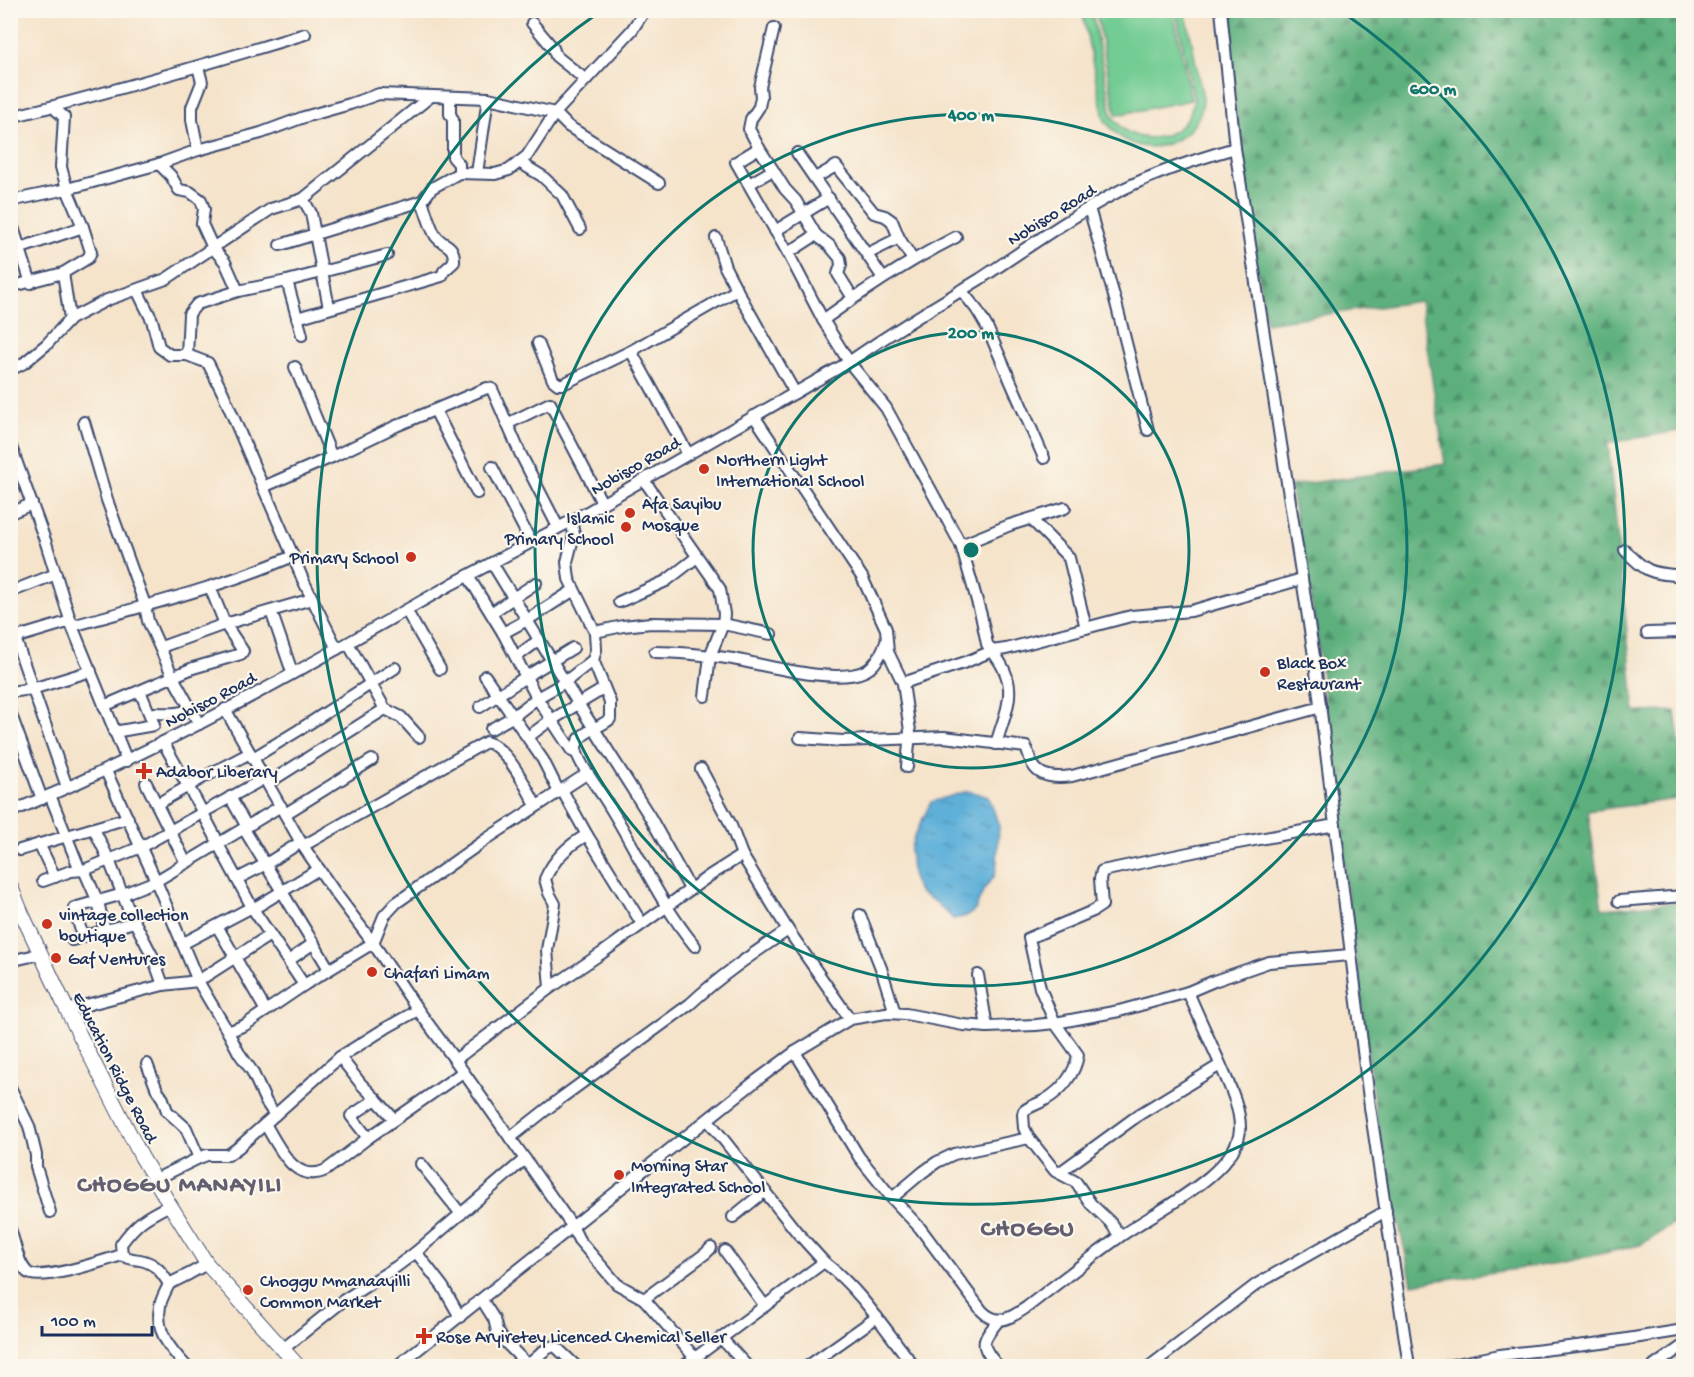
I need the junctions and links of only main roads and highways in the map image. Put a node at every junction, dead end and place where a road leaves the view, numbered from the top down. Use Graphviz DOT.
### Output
graph roads {
  1 [pos="10,885"];
  2 [pos="294,1365"];
  1 -- 2 [label="main road, Education Ridge Road"];
}
